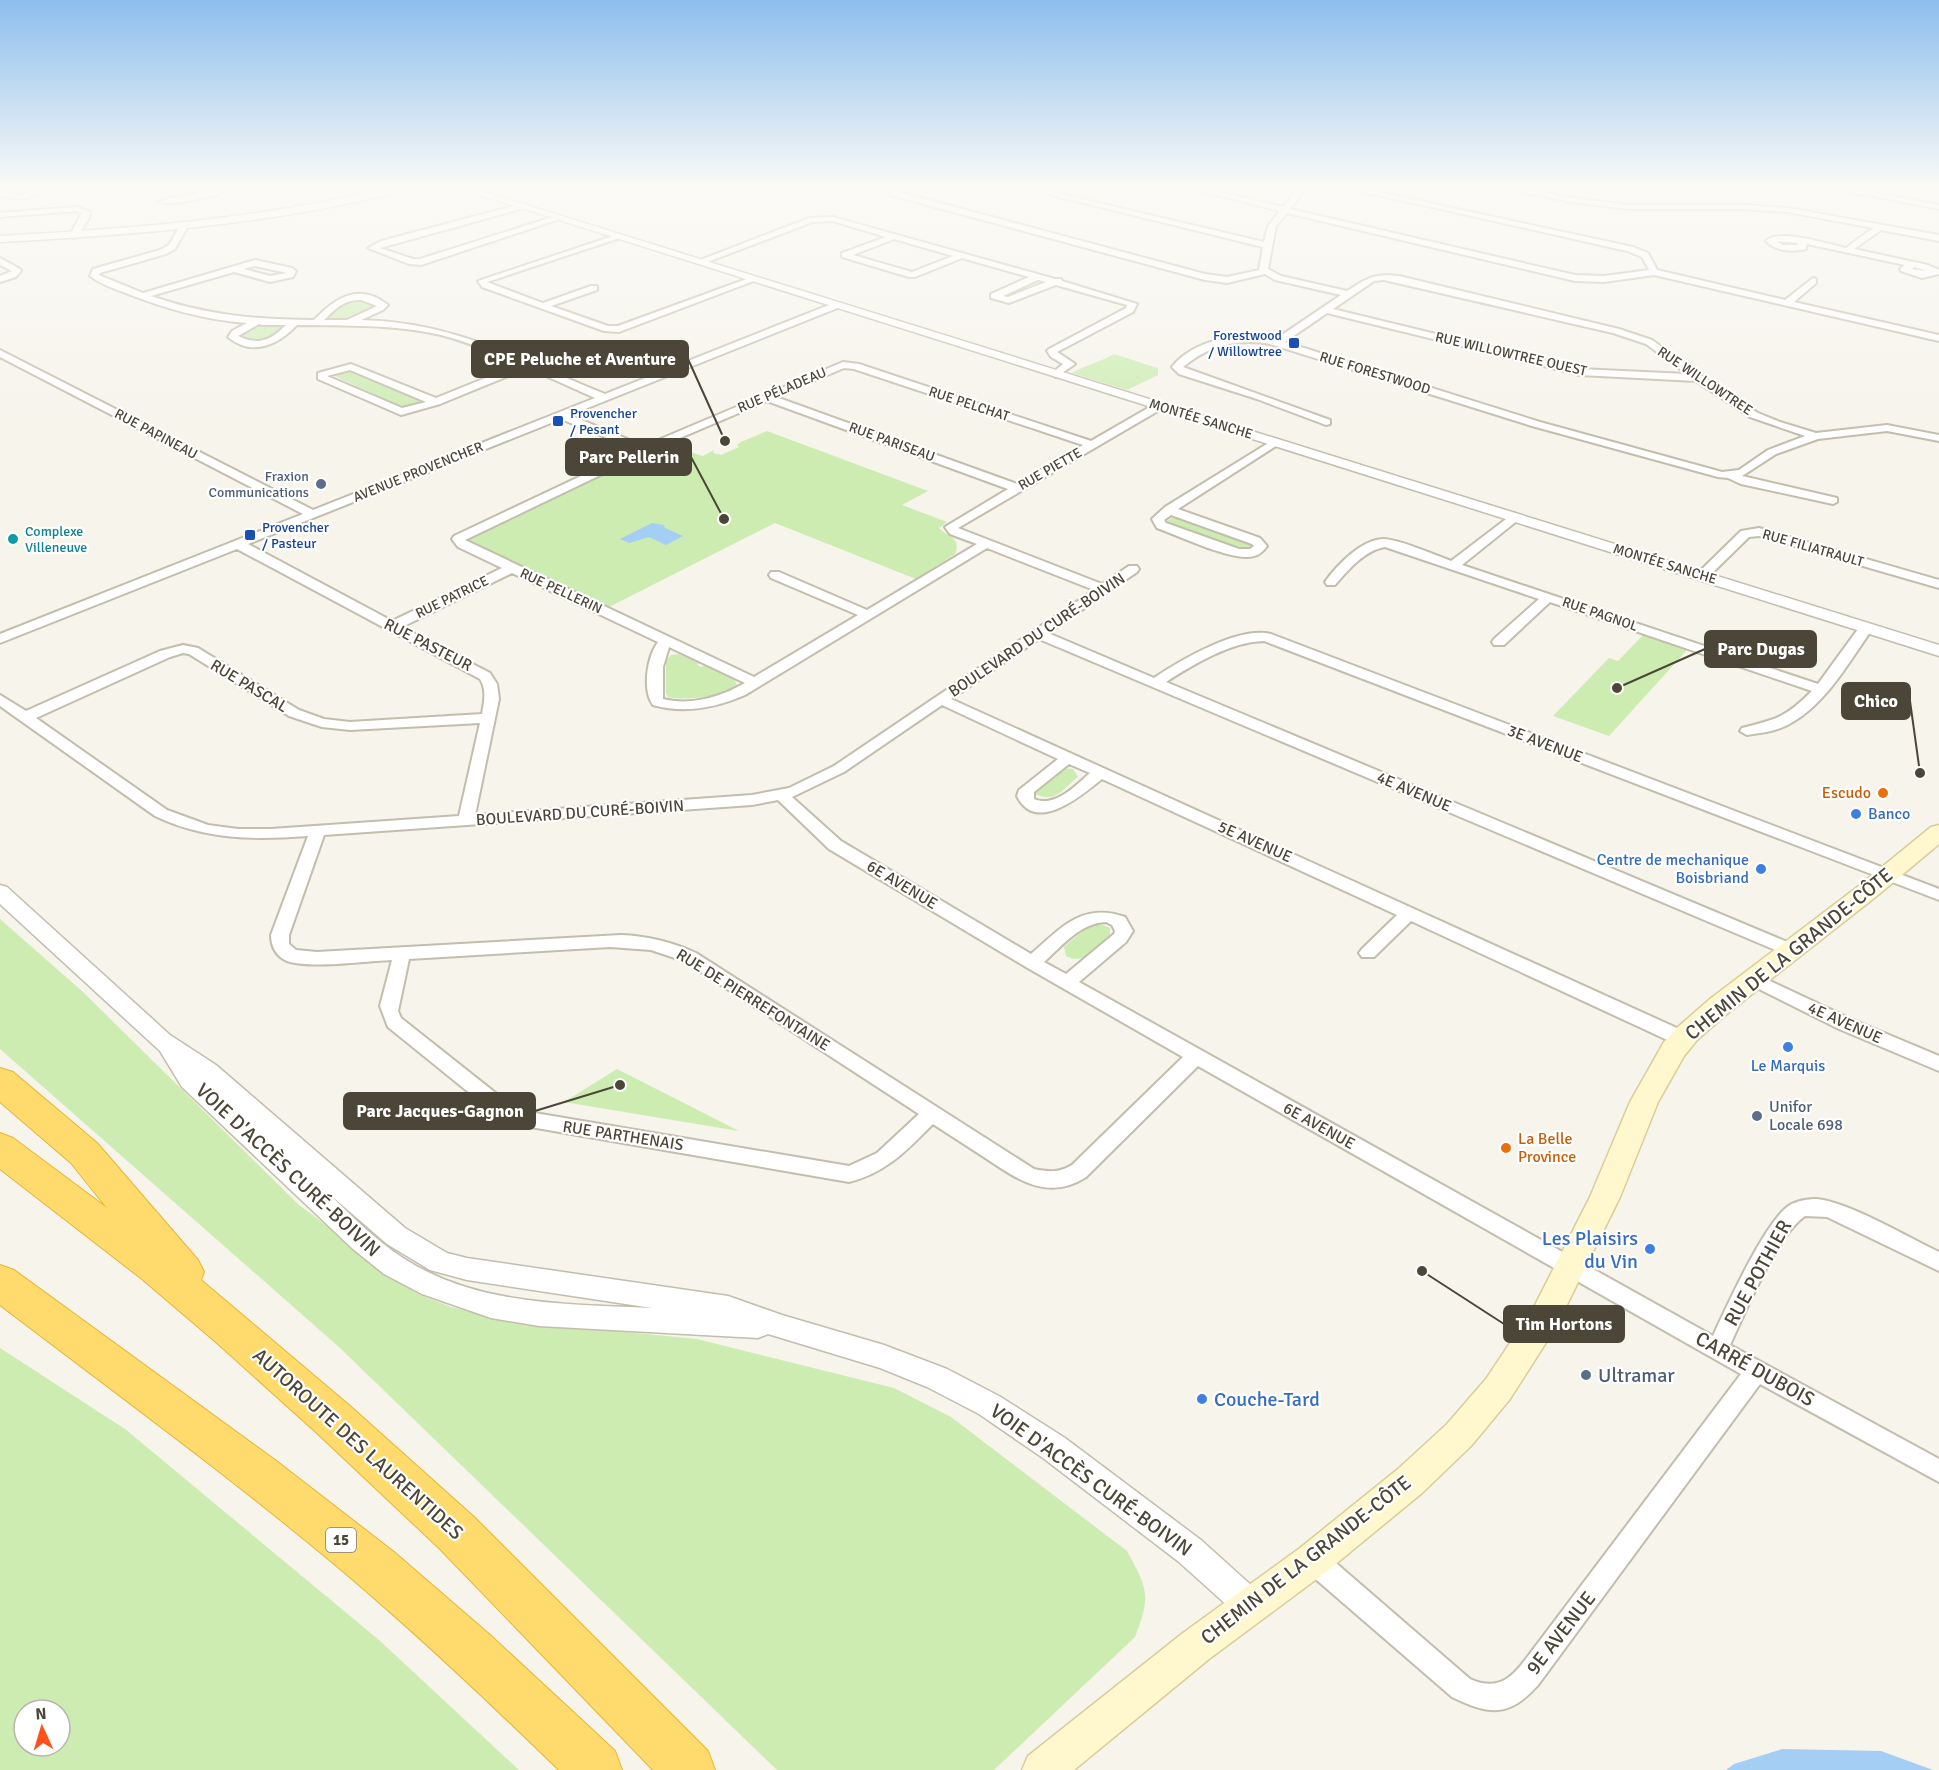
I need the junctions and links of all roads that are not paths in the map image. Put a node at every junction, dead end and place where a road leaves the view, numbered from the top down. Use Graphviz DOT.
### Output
graph roads {
  1 [pos="16,271"];
  2 [pos="101,271"];
  3 [pos="228,271"];
  4 [pos="239,271"];
  5 [pos="291,271"];
  6 [pos="514,271"];
  7 [pos="727,271"];
  8 [pos="897,271"];
  9 [pos="923,271"];
  10 [pos="1019,271"];
  11 [pos="1181,271"];
  12 [pos="1544,271"];
  13 [pos="1264,272"];
  14 [pos="1654,273"];
  15 [pos="1039,276"];
  16 [pos="0,279"];
  17 [pos="755,279"];
  18 [pos="1058,281"];
  19 [pos="1813,281"];
  20 [pos="594,288"];
  21 [pos="1348,294"];
  22 [pos="144,296"];
  23 [pos="1787,303"];
  24 [pos="837,305"];
  25 [pos="542,306"];
  26 [pos="1327,310"];
  27 [pos="260,321"];
  28 [pos="295,322"];
  29 [pos="316,323"];
  30 [pos="348,323"];
  31 [pos="1939,338"];
  32 [pos="1278,342"];
  33 [pos="0,353"];
  34 [pos="845,364"];
  35 [pos="527,365"];
  36 [pos="1056,374"];
  37 [pos="1699,378"];
  38 [pos="766,397"];
  39 [pos="605,398"];
  40 [pos="436,402"];
  41 [pos="1160,406"];
  42 [pos="561,415"];
  43 [pos="1326,422"];
  44 [pos="1816,436"];
  45 [pos="1939,438"];
  46 [pos="1275,442"];
  47 [pos="1093,445"];
  48 [pos="645,450"];
  49 [pos="1731,475"];
  50 [pos="1017,488"];
  51 [pos="1833,500"];
  52 [pos="1169,510"];
  53 [pos="312,514"];
  54 [pos="1514,517"];
  55 [pos="959,533"];
  56 [pos="458,539"];
  57 [pos="238,544"];
  58 [pos="986,544"];
  59 [pos="959,560"];
  60 [pos="1454,565"];
  61 [pos="512,568"];
  62 [pos="1133,569"];
  63 [pos="775,575"];
  64 [pos="1702,576"];
  65 [pos="1331,582"];
  66 [pos="1939,584"];
  67 [pos="1103,589"];
  68 [pos="1548,597"];
  69 [pos="868,615"];
  70 [pos="393,626"];
  71 [pos="1866,628"];
  72 [pos="1038,634"];
  73 [pos="0,639"];
  74 [pos="668,641"];
  75 [pos="1499,642"];
  76 [pos="1939,651"];
  77 [pos="756,682"];
  78 [pos="1155,683"];
  79 [pos="1820,689"];
  80 [pos="0,699"];
  81 [pos="942,700"];
  82 [pos="26,717"];
  83 [pos="487,718"];
  84 [pos="1747,731"];
  85 [pos="1069,757"];
  86 [pos="1101,772"];
  87 [pos="782,795"];
  88 [pos="466,821"];
  89 [pos="318,831"];
  90 [pos="1939,832"];
  91 [pos="1887,875"];
  92 [pos="0,892"];
  93 [pos="1939,895"];
  94 [pos="1410,912"];
  95 [pos="1791,950"];
  96 [pos="402,953"];
  97 [pos="1368,953"];
  98 [pos="1032,963"];
  99 [pos="1753,979"];
  100 [pos="1067,983"];
  101 [pos="1683,1039"];
  102 [pos="1196,1056"];
  103 [pos="1939,1064"];
  104 [pos="0,1081"];
  105 [pos="932,1113"];
  106 [pos="0,1148"];
  107 [pos="1939,1262"];
  108 [pos="1570,1268"];
  109 [pos="0,1282"];
  110 [pos="0,1306"];
  111 [pos="232,1330"];
  112 [pos="67,1332"];
  113 [pos="1718,1348"];
  114 [pos="1757,1370"];
  115 [pos="1939,1471"];
  116 [pos="1313,1560"];
  117 [pos="1251,1606"];
  118 [pos="596,1770"];
  119 [pos="689,1770"];
  120 [pos="1042,1770"];
  1 -- 16 [label="street"];
  2 -- 22 [label="street"];
  3 -- 22 [label="street"];
  4 -- 5 [label="street"];
  6 -- 25 [label="street"];
  7 -- 17 [label="street, MONTÉE SANCHE"];
  8 -- 9 [label="street"];
  10 -- 15 [label="street"];
  11 -- 13 [label="street"];
  12 -- 14 [label="street"];
  13 -- 21 [label="street"];
  14 -- 23 [label="street"];
  15 -- 18 [label="street"];
  15 -- 18 [label="street"];
  17 -- 24 [label="street, MONTÉE SANCHE"];
  17 -- 25 [label="street"];
  18 -- 36 [label="street"];
  19 -- 23 [label="street"];
  20 -- 25 [label="street"];
  21 -- 26 [label="street, RUE WILLOWTREE"];
  21 -- 37 [label="street, RUE WILLOWTREE"];
  22 -- 27 [label="street"];
  23 -- 31 [label="street"];
  24 -- 36 [label="street, MONTÉE SANCHE"];
  24 -- 39 [label="street, AVENUE PROVENCHER"];
  26 -- 32 [label="street, RUE WILLOWTREE"];
  26 -- 37 [label="street, RUE WILLOWTREE OUEST"];
  27 -- 28 [label="street"];
  27 -- 28 [label="street"];
  28 -- 29 [label="street"];
  29 -- 30 [label="street"];
  29 -- 30 [label="street"];
  30 -- 35 [label="street"];
  32 -- 43 [label="street, RUE FORESTWOOD"];
  32 -- 49 [label="street, RUE FORESTWOOD"];
  33 -- 53 [label="street, RUE PAPINEAU"];
  34 -- 38 [label="street, RUE PÉLADEAU"];
  34 -- 47 [label="street, RUE PELCHAT"];
  35 -- 39 [label="street"];
  35 -- 40 [label="street"];
  36 -- 41 [label="street, MONTÉE SANCHE"];
  37 -- 44 [label="street, RUE WILLOWTREE"];
  38 -- 48 [label="street, RUE PÉLADEAU"];
  38 -- 50 [label="street, RUE PARISEAU"];
  39 -- 42 [label="street, AVENUE PROVENCHER"];
  40 -- 40 [label="street"];
  41 -- 46 [label="street, MONTÉE SANCHE"];
  41 -- 47 [label="street, RUE PIETTE"];
  42 -- 48 [label="street"];
  42 -- 53 [label="street, AVENUE PROVENCHER"];
  44 -- 45 [label="street, RUE WILLOWTREE"];
  44 -- 49 [label="street"];
  46 -- 52 [label="street"];
  46 -- 54 [label="street, MONTÉE SANCHE"];
  47 -- 50 [label="street, RUE PIETTE"];
  48 -- 56 [label="street, RUE PÉLADEAU"];
  49 -- 51 [label="street, RUE FORESTWOOD"];
  50 -- 55 [label="street, RUE PIETTE"];
  52 -- 52 [label="street"];
  53 -- 57 [label="street, AVENUE PROVENCHER"];
  54 -- 60 [label="street"];
  54 -- 64 [label="street, MONTÉE SANCHE"];
  55 -- 58 [label="street"];
  55 -- 59 [label="street, RUE PIETTE"];
  56 -- 61 [label="street, RUE PELLERIN"];
  57 -- 70 [label="street, RUE PASTEUR"];
  57 -- 73 [label="street, AVENUE PROVENCHER"];
  58 -- 59 [label="street"];
  58 -- 67 [label="street"];
  59 -- 69 [label="street"];
  60 -- 65 [label="street, RUE PAGNOL"];
  60 -- 68 [label="street, RUE PAGNOL"];
  61 -- 70 [label="street, RUE PATRICE"];
  61 -- 74 [label="street, RUE PELLERIN"];
  62 -- 67 [label="street, BOULEVARD DU CURÉ-BOIVIN"];
  63 -- 69 [label="street"];
  64 -- 66 [label="street, RUE FILIATRAULT"];
  64 -- 71 [label="street, MONTÉE SANCHE"];
  67 -- 72 [label="street, BOULEVARD DU CURÉ-BOIVIN"];
  68 -- 75 [label="street"];
  68 -- 79 [label="street, RUE PAGNOL"];
  69 -- 77 [label="street"];
  70 -- 83 [label="street, RUE PASTEUR"];
  71 -- 76 [label="street, MONTÉE SANCHE"];
  71 -- 79 [label="street"];
  72 -- 78 [label="street, 4E AVENUE"];
  72 -- 81 [label="street, BOULEVARD DU CURÉ-BOIVIN"];
  74 -- 77 [label="street, RUE PELLERIN"];
  74 -- 77 [label="street"];
  78 -- 91 [label="street, 3E AVENUE"];
  78 -- 95 [label="street, 4E AVENUE"];
  79 -- 84 [label="street"];
  80 -- 82 [label="street, BOULEVARD DU CURÉ-BOIVIN"];
  81 -- 85 [label="street, 5E AVENUE"];
  81 -- 87 [label="street, BOULEVARD DU CURÉ-BOIVIN"];
  82 -- 83 [label="street, RUE PASCAL"];
  82 -- 89 [label="street, BOULEVARD DU CURÉ-BOIVIN"];
  83 -- 88 [label="street, RUE PASTEUR"];
  85 -- 86 [label="street, 5E AVENUE"];
  85 -- 86 [label="street"];
  86 -- 94 [label="street, 5E AVENUE"];
  87 -- 88 [label="street, BOULEVARD DU CURÉ-BOIVIN"];
  87 -- 98 [label="street, 6E AVENUE"];
  88 -- 89 [label="street, BOULEVARD DU CURÉ-BOIVIN"];
  89 -- 96 [label="street, RUE DE PIERREFONTAINE"];
  90 -- 91 [label="main road, CHEMIN DE LA GRANDE-CÔTE"];
  91 -- 93 [label="street, 3E AVENUE"];
  91 -- 95 [label="main road, CHEMIN DE LA GRANDE-CÔTE"];
  92 -- 117 [label="street, VOIE D'ACCÈS CURÉ-BOIVIN"];
  94 -- 97 [label="street"];
  94 -- 101 [label="street, 5E AVENUE"];
  95 -- 99 [label="main road, CHEMIN DE LA GRANDE-CÔTE"];
  96 -- 105 [label="street, RUE DE PIERREFONTAINE"];
  96 -- 105 [label="street, RUE PARTHENAIS"];
  98 -- 100 [label="street, 6E AVENUE"];
  98 -- 100 [label="street"];
  99 -- 101 [label="main road, CHEMIN DE LA GRANDE-CÔTE"];
  99 -- 103 [label="street, 4E AVENUE"];
  100 -- 102 [label="street, 6E AVENUE"];
  101 -- 108 [label="main road, CHEMIN DE LA GRANDE-CÔTE"];
  102 -- 105 [label="street, RUE DE PIERREFONTAINE"];
  102 -- 108 [label="street, 6E AVENUE"];
  104 -- 111 [label="highway"];
  106 -- 111 [label="highway, AUTOROUTE DES LAURENTIDES"];
  107 -- 113 [label="street, RUE POTHIER"];
  108 -- 113 [label="street, CARRÉ DUBOIS"];
  108 -- 116 [label="main road, CHEMIN DE LA GRANDE-CÔTE"];
  109 -- 112 [label="highway, 15"];
  110 -- 112 [label="highway"];
  111 -- 119 [label="highway, AUTOROUTE DES LAURENTIDES"];
  112 -- 118 [label="highway, 15"];
  113 -- 114 [label="street, CARRÉ DUBOIS"];
  114 -- 115 [label="street, CARRÉ DUBOIS"];
  114 -- 116 [label="street, 9E AVENUE"];
  116 -- 117 [label="main road, CHEMIN DE LA GRANDE-CÔTE"];
  117 -- 120 [label="main road, CHEMIN DE LA GRANDE-CÔTE"];
}
